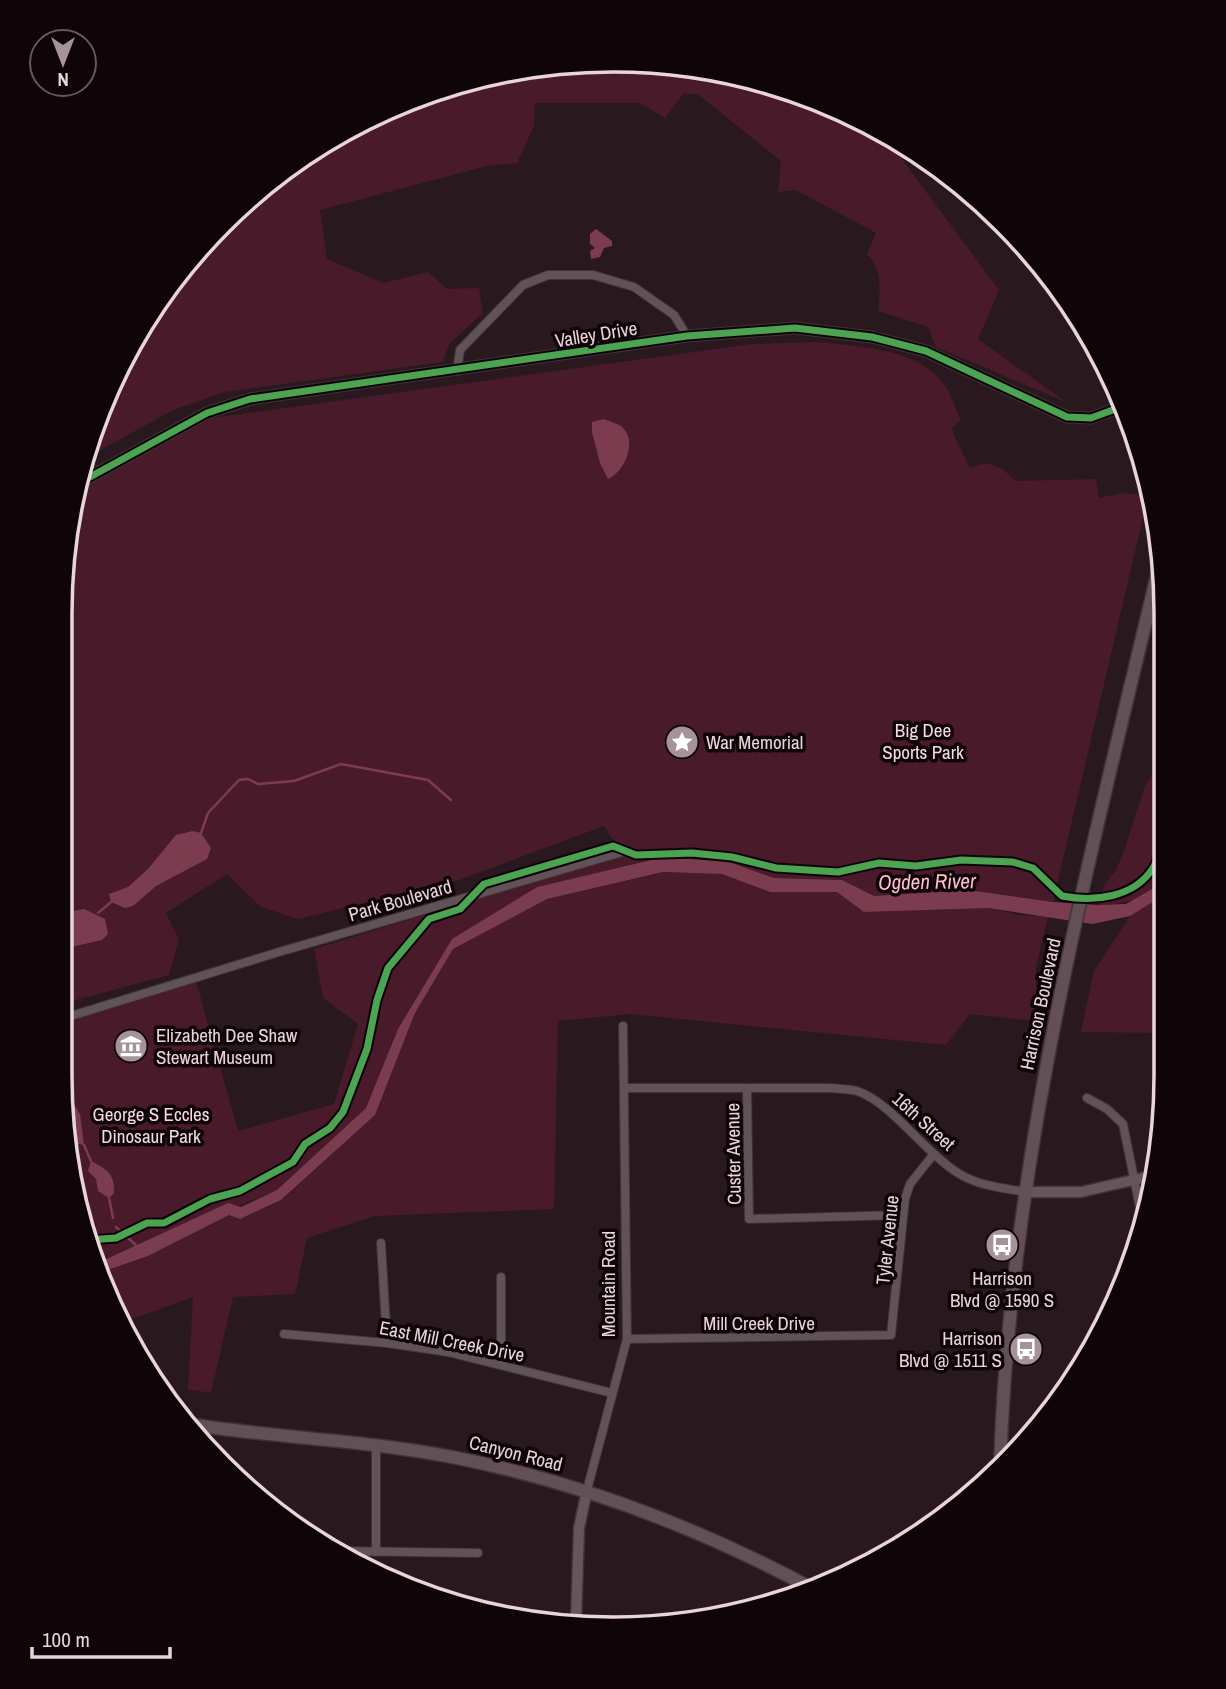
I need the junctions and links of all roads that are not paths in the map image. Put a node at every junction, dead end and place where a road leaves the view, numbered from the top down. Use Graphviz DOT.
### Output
graph roads {
  1 [pos="687,336"];
  2 [pos="457,371"];
  3 [pos="1115,411"];
  4 [pos="89,478"];
  5 [pos="1153,592"];
  6 [pos="626,851"];
  7 [pos="72,1016"];
  8 [pos="623,1026"];
  9 [pos="624,1088"];
  10 [pos="747,1088"];
  11 [pos="1087,1098"];
  12 [pos="933,1155"];
  13 [pos="1145,1177"];
  14 [pos="1136,1179"];
  15 [pos="1026,1192"];
  16 [pos="1140,1201"];
  17 [pos="903,1215"];
  18 [pos="381,1243"];
  19 [pos="501,1278"];
  20 [pos="284,1334"];
  21 [pos="891,1335"];
  22 [pos="627,1339"];
  23 [pos="387,1343"];
  24 [pos="501,1364"];
  25 [pos="612,1393"];
  26 [pos="200,1425"];
  27 [pos="376,1445"];
  28 [pos="1001,1454"];
  29 [pos="587,1490"];
  30 [pos="355,1551"];
  31 [pos="376,1552"];
  32 [pos="478,1553"];
  33 [pos="801,1583"];
  34 [pos="576,1616"];
  1 -- 2 [label="street, Valley Drive"];
  1 -- 2 [label="street"];
  1 -- 3 [label="street, Valley Drive"];
  2 -- 4 [label="street, Valley Drive"];
  5 -- 15 [label="main road, Harrison Boulevard"];
  6 -- 7 [label="street, Park Boulevard"];
  8 -- 9 [label="street, Mountain Road"];
  9 -- 10 [label="street, 16th Street"];
  9 -- 22 [label="street, Mountain Road"];
  10 -- 12 [label="street, 16th Street"];
  10 -- 17 [label="street, Custer Avenue"];
  11 -- 14 [label="street"];
  12 -- 15 [label="street, 16th Street"];
  12 -- 17 [label="street, Tyler Avenue"];
  13 -- 14 [label="street, 16th Street"];
  14 -- 15 [label="street, 16th Street"];
  14 -- 16 [label="street"];
  15 -- 28 [label="main road, Harrison Boulevard"];
  17 -- 21 [label="street, Tyler Avenue"];
  18 -- 23 [label="street"];
  19 -- 24 [label="street"];
  20 -- 23 [label="street, East Mill Creek Drive"];
  21 -- 22 [label="street, Mill Creek Drive"];
  22 -- 25 [label="street, Mountain Road"];
  23 -- 24 [label="street, East Mill Creek Drive"];
  24 -- 25 [label="street, East Mill Creek Drive"];
  25 -- 29 [label="street, Mountain Road"];
  26 -- 27 [label="main road, Canyon Road"];
  27 -- 29 [label="main road, Canyon Road"];
  27 -- 31 [label="street"];
  29 -- 33 [label="main road, Canyon Road"];
  29 -- 34 [label="street, Mountain Road"];
  30 -- 31 [label="street"];
  31 -- 32 [label="street"];
}
